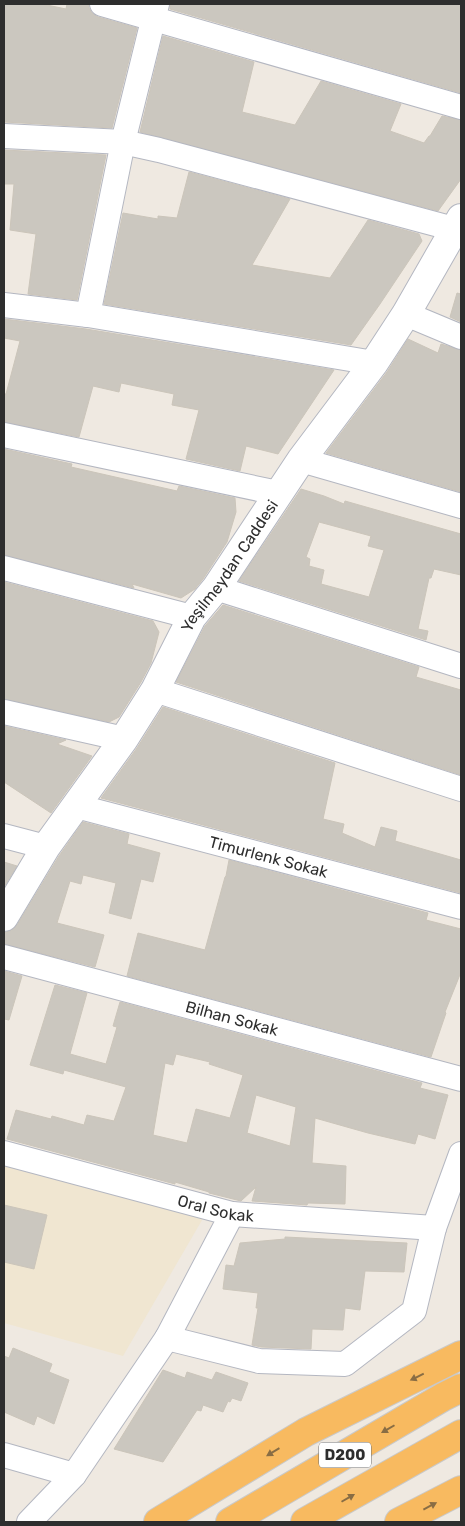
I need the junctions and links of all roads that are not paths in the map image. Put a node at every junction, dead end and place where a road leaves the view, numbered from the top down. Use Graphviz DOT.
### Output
graph roads {
  1 [pos="102,4"];
  2 [pos="156,11"];
  3 [pos="461,107"];
  4 [pos="4,136"];
  5 [pos="123,142"];
  6 [pos="458,224"];
  7 [pos="4,305"];
  8 [pos="406,314"];
  9 [pos="88,315"];
  10 [pos="461,337"];
  11 [pos="374,363"];
  12 [pos="4,435"];
  13 [pos="301,460"];
  14 [pos="278,493"];
  15 [pos="461,506"];
  16 [pos="4,568"];
  17 [pos="216,588"];
  18 [pos="192,617"];
  19 [pos="461,666"];
  20 [pos="155,690"];
  21 [pos="4,712"];
  22 [pos="124,739"];
  23 [pos="461,789"];
  24 [pos="76,806"];
  25 [pos="4,836"];
  26 [pos="46,847"];
  27 [pos="461,907"];
  28 [pos="4,917"];
  29 [pos="4,957"];
  30 [pos="461,1079"];
  31 [pos="4,1153"];
  32 [pos="461,1154"];
  33 [pos="232,1214"];
  34 [pos="434,1228"];
  35 [pos="167,1338"];
  36 [pos="461,1355"];
  37 [pos="461,1388"];
  38 [pos="461,1434"];
  39 [pos="4,1455"];
  40 [pos="74,1475"];
  41 [pos="461,1490"];
  42 [pos="30,1522"];
  43 [pos="158,1522"];
  44 [pos="230,1522"];
  45 [pos="305,1522"];
  46 [pos="399,1522"];
  1 -- 2 [label="street"];
  2 -- 3 [label="street"];
  2 -- 5 [label="street"];
  4 -- 5 [label="street"];
  5 -- 6 [label="street"];
  5 -- 9 [label="street"];
  6 -- 8 [label="street, Yeşilmeydan Caddesi"];
  7 -- 9 [label="street"];
  8 -- 10 [label="street"];
  8 -- 11 [label="street, Yeşilmeydan Caddesi"];
  9 -- 11 [label="street"];
  11 -- 13 [label="street, Yeşilmeydan Caddesi"];
  12 -- 14 [label="street"];
  13 -- 14 [label="street, Yeşilmeydan Caddesi"];
  13 -- 15 [label="street"];
  14 -- 17 [label="street, Yeşilmeydan Caddesi"];
  16 -- 18 [label="street"];
  17 -- 18 [label="street, Yeşilmeydan Caddesi"];
  17 -- 19 [label="street"];
  18 -- 20 [label="street, Yeşilmeydan Caddesi"];
  20 -- 22 [label="street, Yeşilmeydan Caddesi"];
  20 -- 23 [label="street"];
  21 -- 22 [label="street"];
  22 -- 24 [label="street, Yeşilmeydan Caddesi"];
  24 -- 26 [label="street, Yeşilmeydan Caddesi"];
  24 -- 27 [label="street, Timurlenk Sokak"];
  25 -- 26 [label="street"];
  26 -- 28 [label="street, Yeşilmeydan Caddesi"];
  29 -- 30 [label="street, Bilhan Sokak"];
  31 -- 33 [label="street, Oral Sokak"];
  32 -- 34 [label="street"];
  33 -- 34 [label="street, Oral Sokak"];
  33 -- 35 [label="street"];
  34 -- 35 [label="street"];
  35 -- 40 [label="street"];
  36 -- 43 [label="highway, one-way"];
  37 -- 44 [label="highway, D200, one-way"];
  45 -- 38 [label="highway, D200, one-way"];
  39 -- 40 [label="street"];
  40 -- 42 [label="street"];
  46 -- 41 [label="highway, one-way"];
}
